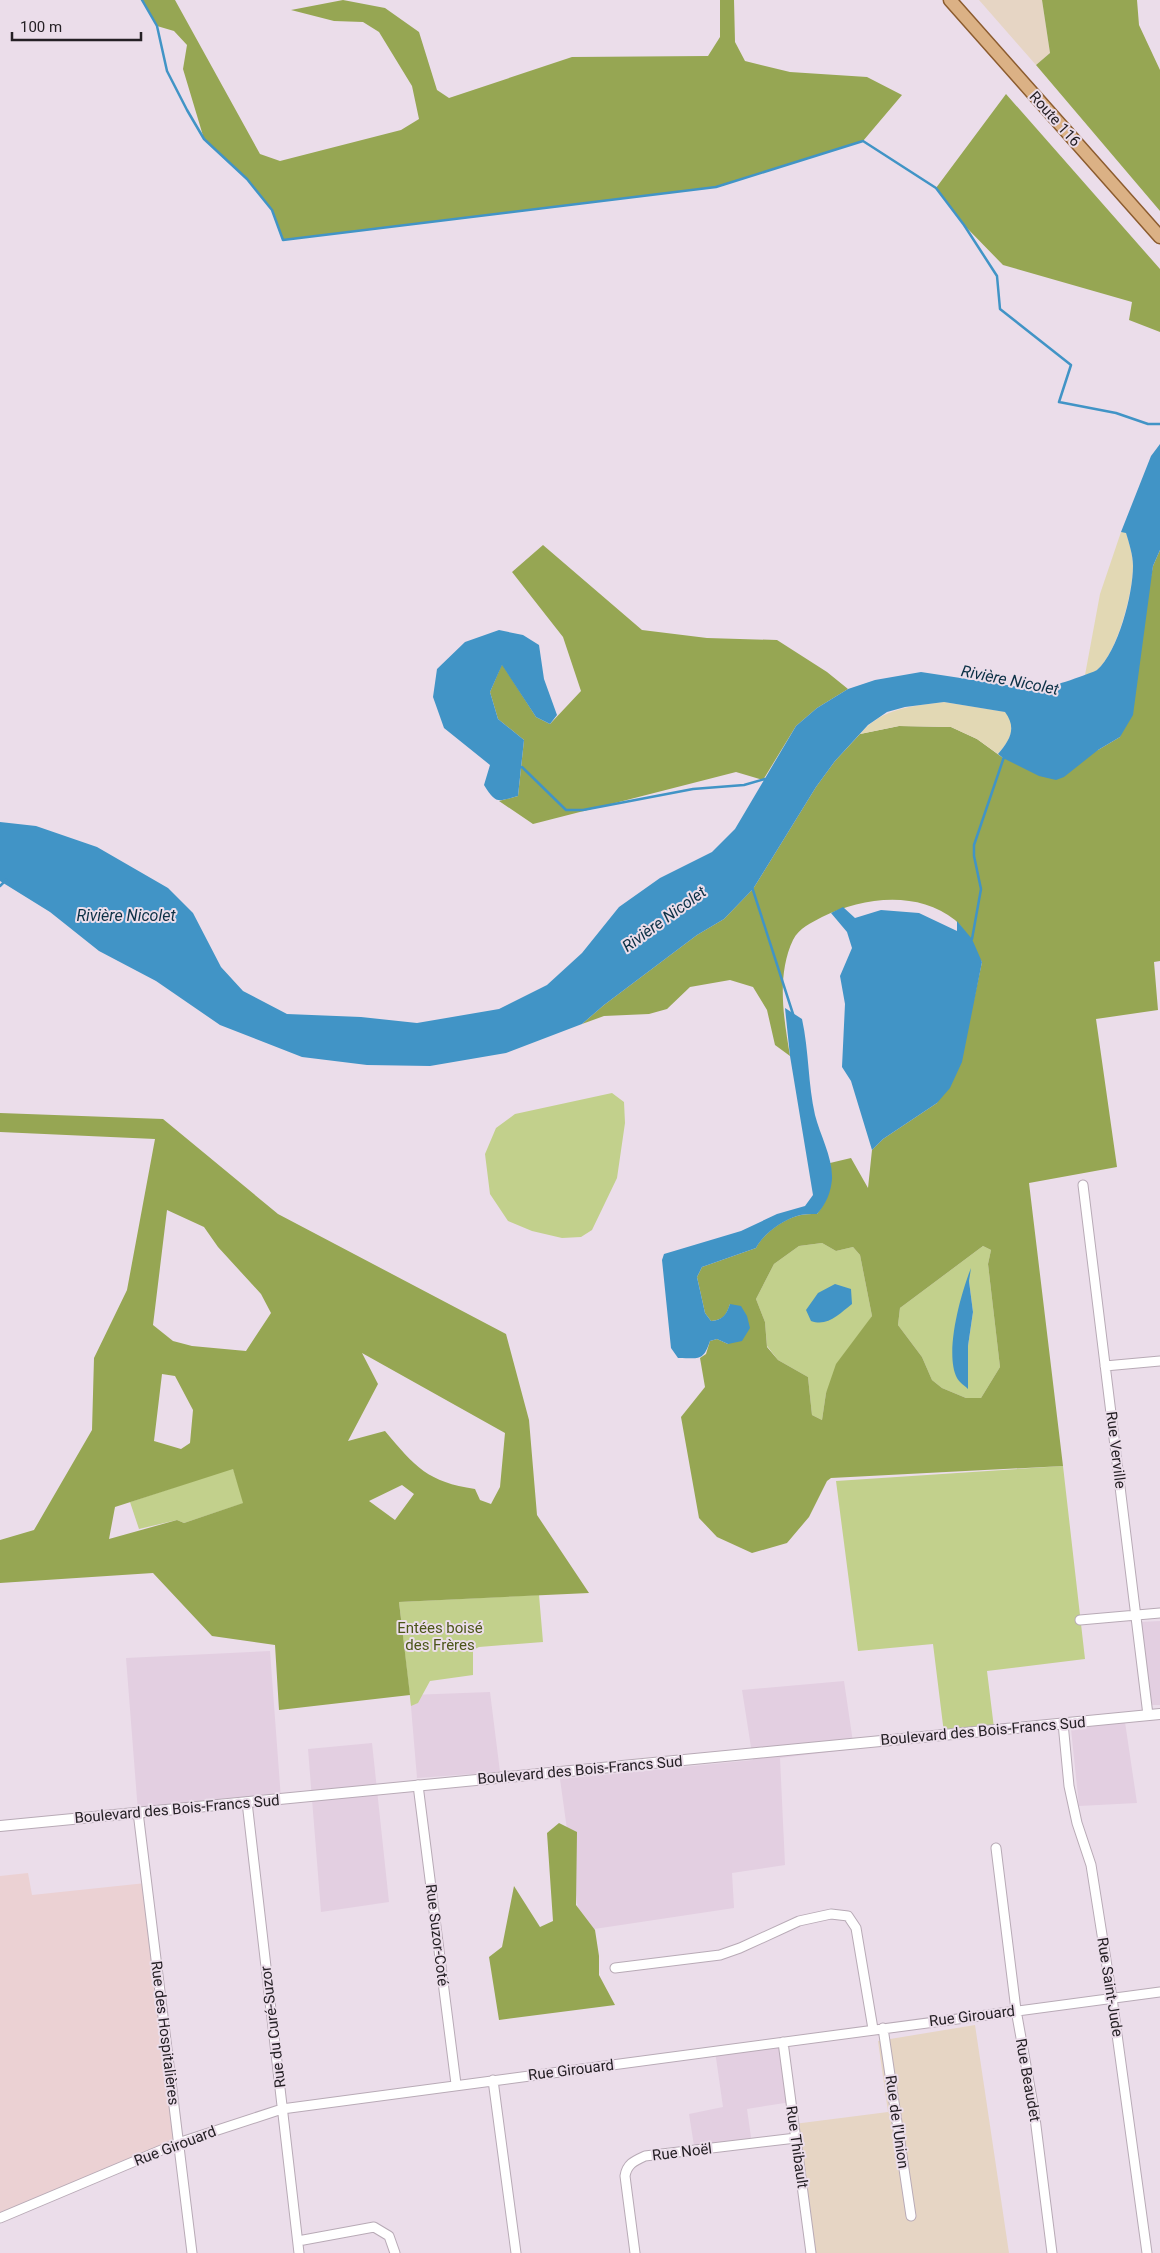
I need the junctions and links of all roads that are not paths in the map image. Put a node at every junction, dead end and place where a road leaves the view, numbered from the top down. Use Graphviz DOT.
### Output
graph roads {
  1 [pos="950,0"];
  2 [pos="1160,237"];
  3 [pos="1083,1185"];
  4 [pos="1160,1361"];
  5 [pos="1105,1366"];
  6 [pos="1160,1613"];
  7 [pos="1136,1615"];
  8 [pos="1080,1620"];
  9 [pos="1160,1714"];
  10 [pos="1148,1715"];
  11 [pos="1063,1723"];
  12 [pos="418,1785"];
  13 [pos="247,1802"];
  14 [pos="138,1812"];
  15 [pos="0,1826"];
  16 [pos="996,1848"];
  17 [pos="615,1968"];
  18 [pos="1160,1992"];
  19 [pos="1112,1998"];
  20 [pos="1016,2010"];
  21 [pos="883,2028"];
  22 [pos="873,2029"];
  23 [pos="783,2042"];
  24 [pos="493,2080"];
  25 [pos="456,2084"];
  26 [pos="282,2109"];
  27 [pos="796,2138"];
  28 [pos="178,2143"];
  29 [pos="911,2216"];
  30 [pos="0,2218"];
  31 [pos="298,2242"];
  32 [pos="192,2253"];
  33 [pos="299,2253"];
  34 [pos="395,2253"];
  35 [pos="516,2253"];
  36 [pos="635,2253"];
  37 [pos="811,2253"];
  38 [pos="1052,2253"];
  39 [pos="1147,2253"];
  1 -- 2 [label="main road, Route 116"];
  3 -- 5 [label="street, Rue Verville"];
  4 -- 5 [label="street"];
  5 -- 7 [label="street, Rue Verville"];
  6 -- 7 [label="street"];
  7 -- 8 [label="street"];
  7 -- 10 [label="street, Rue Verville"];
  9 -- 10 [label="street, Boulevard des Bois-Francs Sud"];
  10 -- 11 [label="street, Boulevard des Bois-Francs Sud"];
  11 -- 12 [label="street, Boulevard des Bois-Francs Sud"];
  11 -- 19 [label="street, Rue Saint-Jude"];
  12 -- 13 [label="street, Boulevard des Bois-Francs Sud"];
  12 -- 25 [label="street, Rue Suzor-Coté"];
  13 -- 14 [label="street, Boulevard des Bois-Francs Sud"];
  13 -- 26 [label="street, Rue du Curé-Suzor"];
  14 -- 15 [label="street, Boulevard des Bois-Francs Sud"];
  14 -- 28 [label="street, Rue des Hospitalières"];
  16 -- 20 [label="street, Rue Beaudet"];
  17 -- 22 [label="street"];
  18 -- 19 [label="street, Rue Girouard"];
  19 -- 20 [label="street, Rue Girouard"];
  19 -- 39 [label="street, Rue Saint-Jude"];
  20 -- 21 [label="street, Rue Girouard"];
  20 -- 38 [label="street, Rue Beaudet"];
  21 -- 22 [label="street, Rue Girouard"];
  21 -- 29 [label="street, Rue de l'Union"];
  22 -- 23 [label="street, Rue Girouard"];
  23 -- 24 [label="street, Rue Girouard"];
  23 -- 27 [label="street, Rue Thibault"];
  24 -- 25 [label="street, Rue Girouard"];
  24 -- 35 [label="street"];
  25 -- 26 [label="street, Rue Girouard"];
  26 -- 28 [label="street, Rue Girouard"];
  26 -- 31 [label="street, Rue du Curé-Suzor"];
  27 -- 36 [label="street, Rue Noël"];
  27 -- 37 [label="street, Rue Thibault"];
  28 -- 30 [label="street, Rue Girouard"];
  28 -- 32 [label="street, Rue des Hospitalières"];
  31 -- 33 [label="street, Rue du Curé-Suzor"];
  31 -- 34 [label="street"];
}
